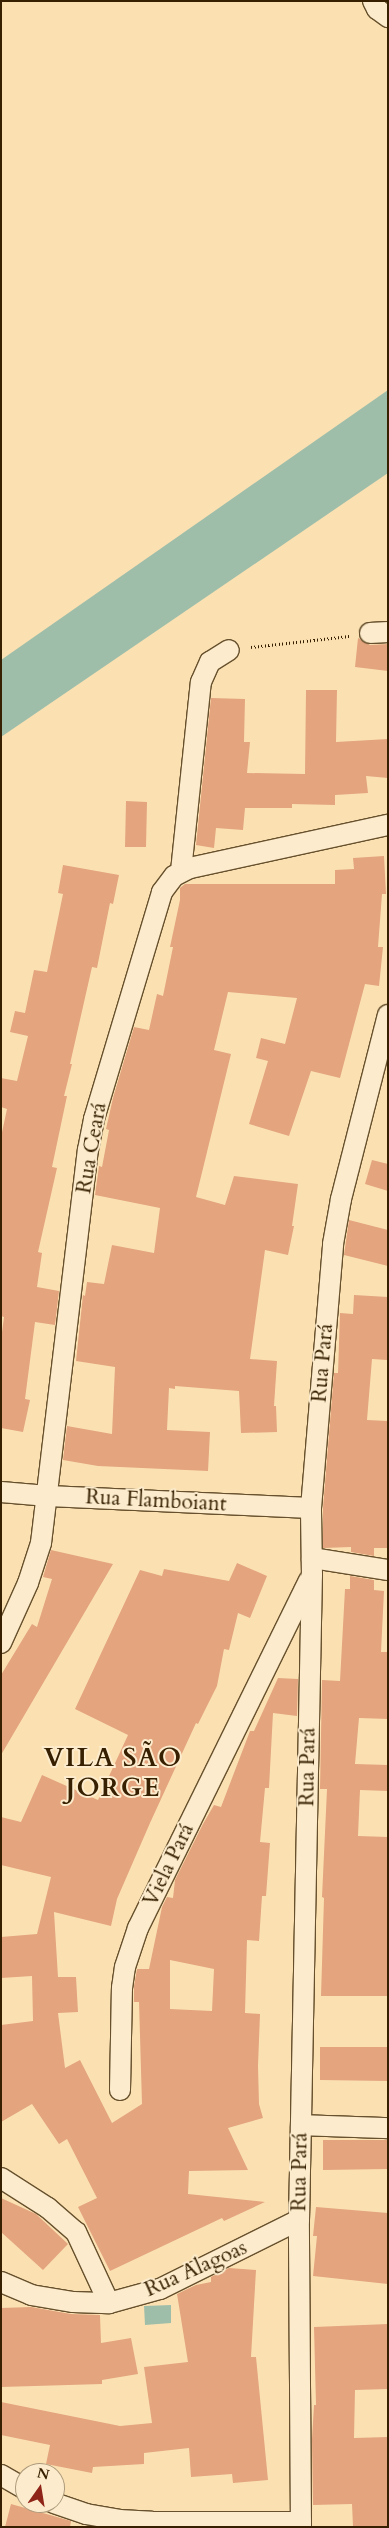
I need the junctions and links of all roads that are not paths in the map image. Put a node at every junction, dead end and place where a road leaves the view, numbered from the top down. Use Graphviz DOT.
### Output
graph roads {
  1 [pos="229,650"];
  2 [pos="388,825"];
  3 [pos="181,871"];
  4 [pos="388,1015"];
  5 [pos="1,1492"];
  6 [pos="48,1496"];
  7 [pos="311,1508"];
  8 [pos="312,1566"];
  9 [pos="388,1570"];
  10 [pos="1,1643"];
  11 [pos="120,2090"];
  12 [pos="301,2125"];
  13 [pos="388,2128"];
  14 [pos="1,2178"];
  15 [pos="299,2220"];
  16 [pos="1,2282"];
  17 [pos="109,2303"];
  18 [pos="1,2475"];
  19 [pos="15,2483"];
  20 [pos="65,2507"];
  21 [pos="301,2525"];
  1 -- 3 [label="street"];
  2 -- 3 [label="street"];
  3 -- 6 [label="street, Rua Ceará"];
  4 -- 7 [label="street, Rua Pará"];
  5 -- 6 [label="street, Rua Flamboiant"];
  6 -- 7 [label="street, Rua Flamboiant"];
  6 -- 10 [label="street, Rua Ceará"];
  7 -- 8 [label="street, Rua Pará"];
  8 -- 9 [label="street"];
  8 -- 11 [label="street, Viela Pará"];
  8 -- 12 [label="street, Rua Pará"];
  12 -- 13 [label="street"];
  12 -- 15 [label="street, Rua Pará"];
  14 -- 17 [label="street"];
  15 -- 17 [label="street, Rua Alagoas"];
  15 -- 21 [label="street, Rua Pará"];
  16 -- 17 [label="street, Rua Alagoas"];
  18 -- 19 [label="street"];
  20 -- 21 [label="street"];
}
